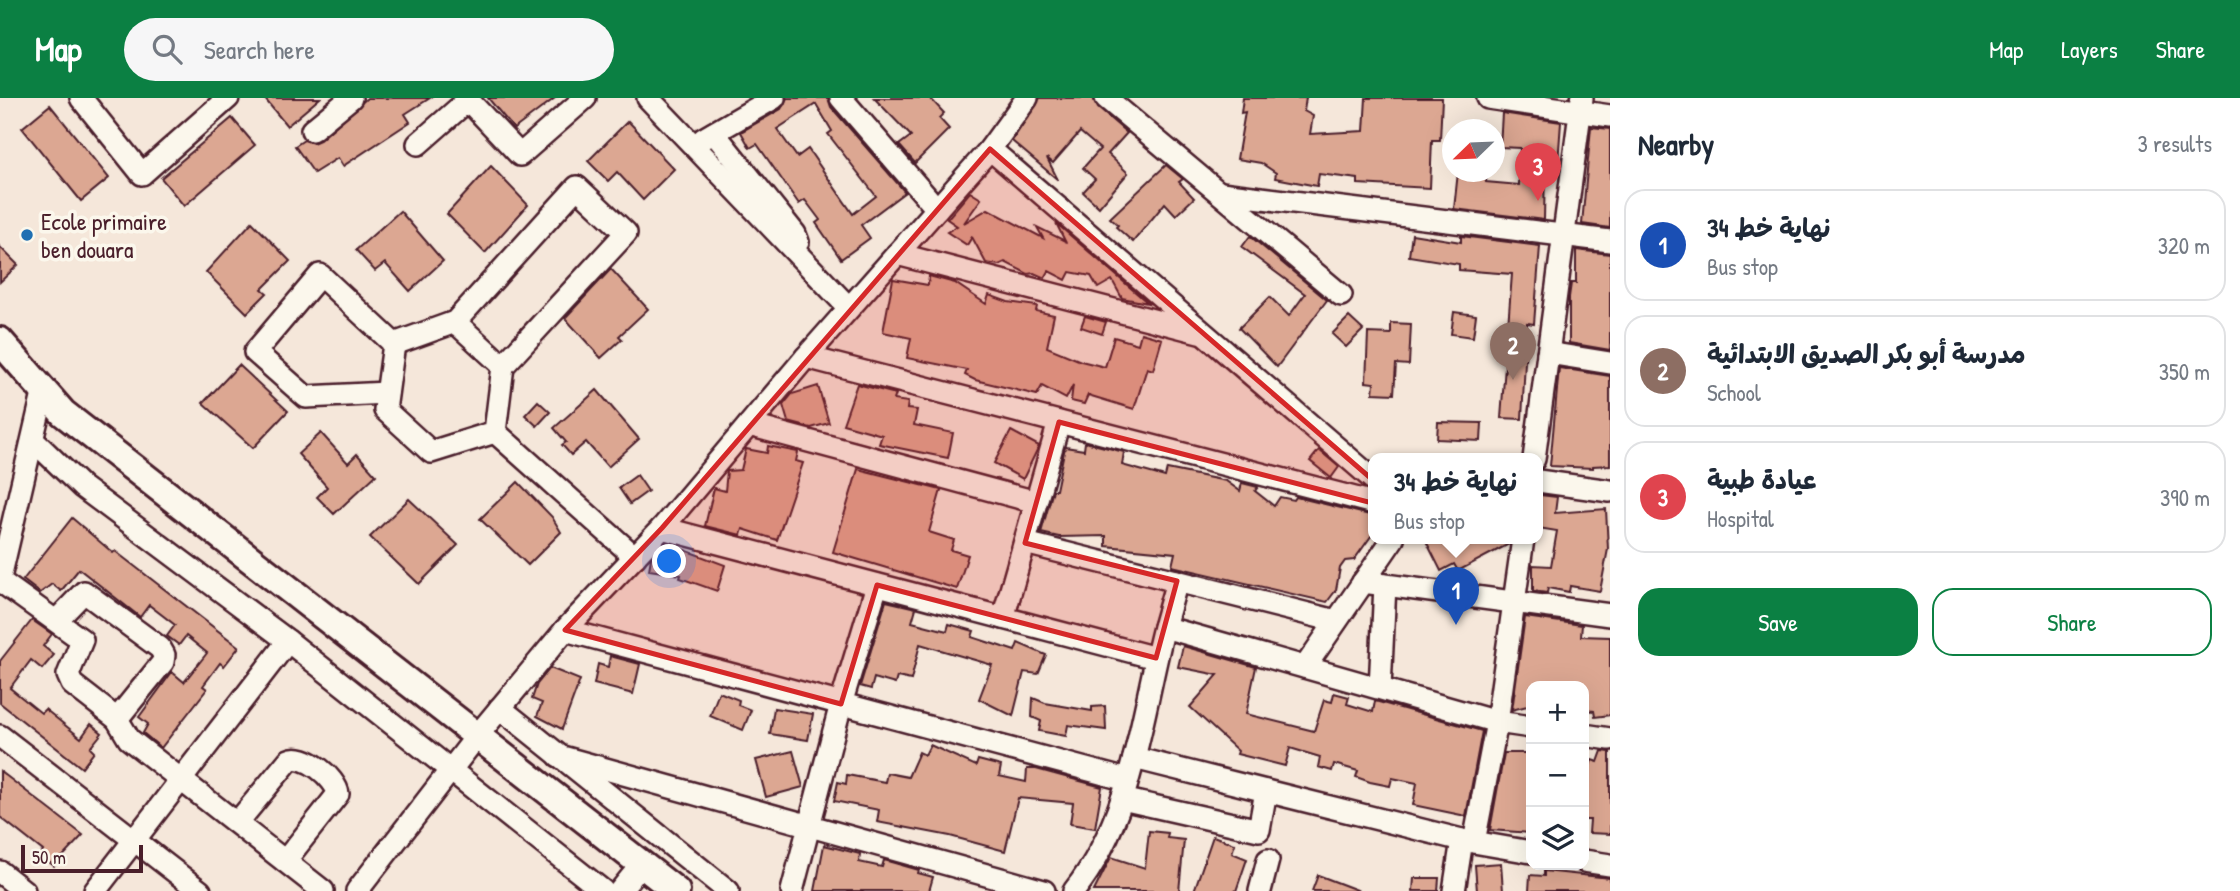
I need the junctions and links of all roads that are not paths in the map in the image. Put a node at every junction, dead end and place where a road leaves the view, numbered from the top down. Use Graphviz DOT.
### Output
graph roads {
  1 [pos="81,98"];
  2 [pos="228,98"];
  3 [pos="351,98"];
  4 [pos="585,98"];
  5 [pos="648,98"];
  6 [pos="774,98"];
  7 [pos="841,98"];
  8 [pos="1027,98"];
  9 [pos="1106,98"];
  10 [pos="1488,98"];
  11 [pos="1581,105"];
  12 [pos="1610,116"];
  13 [pos="312,130"];
  14 [pos="714,133"];
  15 [pos="418,144"];
  16 [pos="691,146"];
  17 [pos="990,149"];
  18 [pos="1221,193"];
  19 [pos="937,208"];
  20 [pos="1564,235"];
  21 [pos="1610,242"];
  22 [pos="897,254"];
  23 [pos="804,262"];
  24 [pos="1341,295"];
  25 [pos="849,308"];
  26 [pos="455,322"];
  27 [pos="1204,334"];
  28 [pos="0,341"];
  29 [pos="394,344"];
  30 [pos="1548,353"];
  31 [pos="806,357"];
  32 [pos="1610,363"];
  33 [pos="503,366"];
  34 [pos="387,393"];
  35 [pos="43,394"];
  36 [pos="1059,422"];
  37 [pos="749,425"];
  38 [pos="495,432"];
  39 [pos="33,440"];
  40 [pos="1535,453"];
  41 [pos="1368,475"];
  42 [pos="1543,482"];
  43 [pos="1610,491"];
  44 [pos="1368,501"];
  45 [pos="1036,502"];
  46 [pos="662,528"];
  47 [pos="1025,542"];
  48 [pos="1391,544"];
  49 [pos="1522,544"];
  50 [pos="635,556"];
  51 [pos="0,580"];
  52 [pos="1177,581"];
  53 [pos="1374,583"];
  54 [pos="877,585"];
  55 [pos="1514,602"];
  56 [pos="1610,615"];
  57 [pos="1003,618"];
  58 [pos="57,620"];
  59 [pos="1336,621"];
  60 [pos="1164,626"];
  61 [pos="565,630"];
  62 [pos="288,641"];
  63 [pos="1156,658"];
  64 [pos="1305,667"];
  65 [pos="1380,688"];
  66 [pos="841,704"];
  67 [pos="500,708"];
  68 [pos="117,719"];
  69 [pos="1497,722"];
  70 [pos="1526,726"];
  71 [pos="0,736"];
  72 [pos="477,736"];
  73 [pos="1589,736"];
  74 [pos="1610,739"];
  75 [pos="559,756"];
  76 [pos="1134,758"];
  77 [pos="450,772"];
  78 [pos="181,779"];
  79 [pos="1124,790"];
  80 [pos="1266,790"];
  81 [pos="237,823"];
  82 [pos="810,826"];
  83 [pos="134,840"];
  84 [pos="1468,841"];
  85 [pos="1526,851"];
  86 [pos="1268,860"];
  87 [pos="285,861"];
  88 [pos="1589,862"];
  89 [pos="642,864"];
  90 [pos="1610,866"];
  91 [pos="0,872"];
  92 [pos="24,891"];
  93 [pos="95,891"];
  94 [pos="200,891"];
  95 [pos="323,891"];
  96 [pos="357,891"];
  97 [pos="603,891"];
  98 [pos="620,891"];
  99 [pos="676,891"];
  100 [pos="728,891"];
  101 [pos="792,891"];
  102 [pos="1044,891"];
  103 [pos="1074,891"];
  104 [pos="1261,891"];
  105 [pos="1454,891"];
  1 -- 2 [label="street"];
  3 -- 13 [label="street"];
  4 -- 15 [label="street"];
  5 -- 16 [label="street"];
  6 -- 14 [label="street"];
  7 -- 19 [label="street"];
  8 -- 17 [label="street"];
  9 -- 18 [label="street"];
  10 -- 11 [label="street"];
  11 -- 12 [label="street"];
  11 -- 20 [label="street"];
  14 -- 16 [label="street"];
  14 -- 23 [label="street"];
  16 -- 23 [label="street"];
  17 -- 19 [label="street"];
  17 -- 27 [label="street"];
  18 -- 20 [label="street"];
  18 -- 24 [label="street"];
  19 -- 22 [label="street"];
  20 -- 21 [label="street"];
  20 -- 30 [label="street"];
  22 -- 25 [label="street"];
  22 -- 27 [label="street"];
  23 -- 25 [label="street"];
  25 -- 31 [label="street"];
  26 -- 29 [label="street"];
  26 -- 33 [label="street"];
  26 -- 33 [label="street"];
  27 -- 41 [label="street"];
  28 -- 35 [label="main road"];
  29 -- 34 [label="street"];
  29 -- 34 [label="street"];
  30 -- 32 [label="street"];
  30 -- 40 [label="street"];
  31 -- 36 [label="street"];
  31 -- 37 [label="street"];
  33 -- 38 [label="street"];
  34 -- 38 [label="street"];
  35 -- 39 [label="street"];
  35 -- 72 [label="main road"];
  36 -- 44 [label="street"];
  36 -- 45 [label="street"];
  37 -- 45 [label="street"];
  37 -- 46 [label="street"];
  38 -- 50 [label="street"];
  39 -- 51 [label="street"];
  39 -- 62 [label="street"];
  42 -- 43 [label="street"];
  45 -- 47 [label="street"];
  46 -- 50 [label="street"];
  46 -- 54 [label="street"];
  47 -- 52 [label="street"];
  47 -- 57 [label="street"];
  48 -- 53 [label="street"];
  49 -- 55 [label="street"];
  50 -- 61 [label="street"];
  51 -- 58 [label="street"];
  52 -- 59 [label="street"];
  52 -- 60 [label="street"];
  53 -- 55 [label="street"];
  53 -- 59 [label="street"];
  53 -- 65 [label="street"];
  54 -- 57 [label="street"];
  54 -- 66 [label="street"];
  55 -- 56 [label="street"];
  55 -- 69 [label="street"];
  57 -- 63 [label="street"];
  58 -- 68 [label="street"];
  58 -- 68 [label="street"];
  59 -- 64 [label="street"];
  60 -- 63 [label="street"];
  60 -- 64 [label="street"];
  61 -- 66 [label="street"];
  61 -- 67 [label="street"];
  62 -- 77 [label="street"];
  62 -- 78 [label="street"];
  63 -- 76 [label="street"];
  64 -- 65 [label="street"];
  65 -- 69 [label="street"];
  66 -- 79 [label="street"];
  66 -- 82 [label="street"];
  67 -- 72 [label="street"];
  67 -- 75 [label="street"];
  68 -- 78 [label="street"];
  69 -- 70 [label="street"];
  69 -- 84 [label="street"];
  71 -- 83 [label="street"];
  72 -- 77 [label="street"];
  72 -- 89 [label="main road"];
  73 -- 74 [label="street"];
  75 -- 82 [label="street"];
  75 -- 100 [label="street"];
  76 -- 79 [label="street"];
  76 -- 80 [label="street"];
  77 -- 96 [label="street"];
  77 -- 97 [label="street"];
  78 -- 81 [label="street"];
  78 -- 83 [label="street"];
  79 -- 80 [label="street"];
  79 -- 103 [label="street"];
  80 -- 84 [label="street"];
  81 -- 87 [label="street"];
  81 -- 87 [label="street"];
  82 -- 101 [label="street"];
  82 -- 102 [label="street"];
  83 -- 93 [label="street"];
  83 -- 94 [label="street"];
  84 -- 85 [label="street"];
  84 -- 105 [label="street"];
  86 -- 104 [label="street"];
  87 -- 95 [label="street"];
  88 -- 90 [label="street"];
  89 -- 98 [label="street"];
  89 -- 99 [label="main road"];
  91 -- 92 [label="street"];
}
